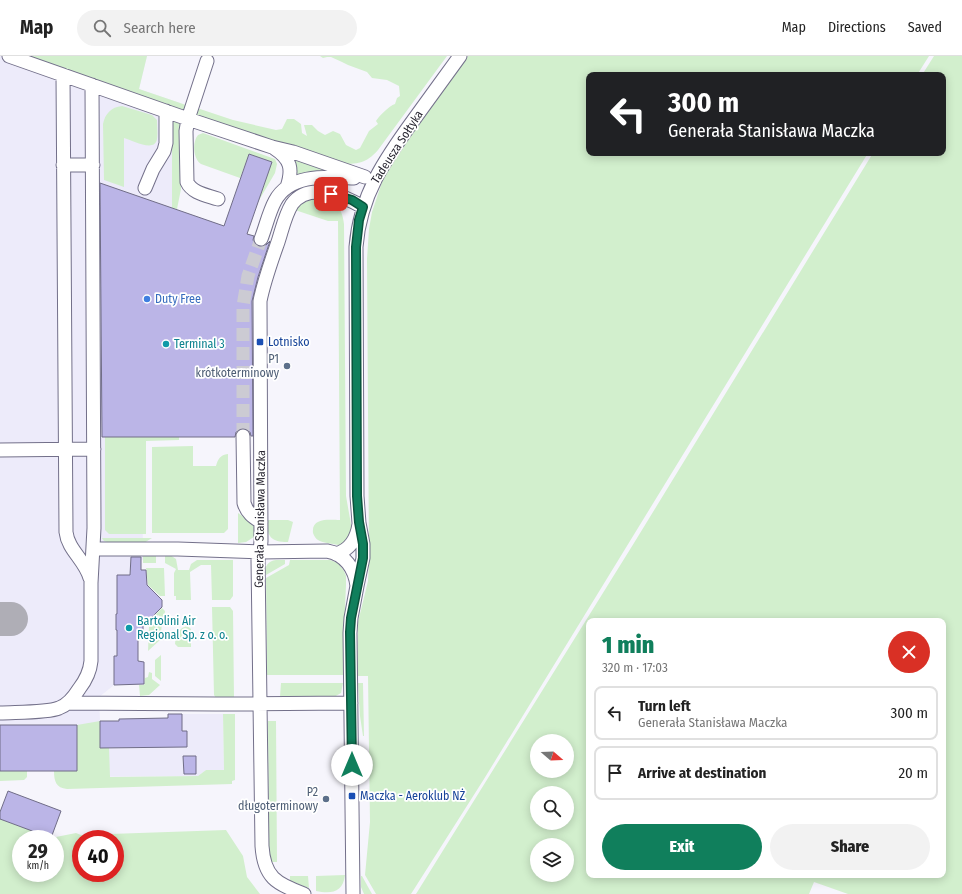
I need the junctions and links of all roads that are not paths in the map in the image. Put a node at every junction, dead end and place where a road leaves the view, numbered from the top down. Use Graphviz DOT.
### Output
graph roads {
  1 [pos="9,56"];
  2 [pos="460,56"];
  3 [pos="207,61"];
  4 [pos="63,75"];
  5 [pos="92,85"];
  6 [pos="166,111"];
  7 [pos="188,119"];
  8 [pos="272,147"];
  9 [pos="63,165"];
  10 [pos="92,165"];
  11 [pos="370,177"];
  12 [pos="318,178"];
  13 [pos="287,187"];
  14 [pos="145,188"];
  15 [pos="218,199"];
  16 [pos="363,207"];
  17 [pos="261,239"];
  18 [pos="243,436"];
  19 [pos="65,449"];
  20 [pos="94,449"];
  21 [pos="0,450"];
  22 [pos="261,522"];
  23 [pos="359,522"];
  24 [pos="93,549"];
  25 [pos="260,552"];
  26 [pos="336,554"];
  27 [pos="91,584"];
  28 [pos="357,586"];
  29 [pos="68,703"];
  30 [pos="351,703"];
  31 [pos="260,704"];
  32 [pos="0,713"];
  33 [pos="304,894"];
  34 [pos="353,894"];
  1 -- 4 [label="street"];
  2 -- 11 [label="street, Tadeusza Sołtyka"];
  3 -- 7 [label="street"];
  4 -- 5 [label="street"];
  4 -- 9 [label="street"];
  5 -- 6 [label="street"];
  5 -- 10 [label="street"];
  6 -- 7 [label="street"];
  6 -- 14 [label="street"];
  7 -- 8 [label="street"];
  7 -- 15 [label="street"];
  8 -- 11 [label="street"];
  8 -- 13 [label="street"];
  9 -- 10 [label="street"];
  9 -- 19 [label="street"];
  10 -- 20 [label="street"];
  11 -- 12 [label="street"];
  11 -- 16 [label="street, Tadeusza Sołtyka"];
  12 -- 13 [label="street"];
  12 -- 16 [label="street"];
  13 -- 17 [label="street"];
  16 -- 22 [label="street, Generała Stanisława Maczka"];
  16 -- 23 [label="street, Tadeusza Sołtyka"];
  18 -- 22 [label="street"];
  19 -- 20 [label="street"];
  19 -- 21 [label="street"];
  19 -- 27 [label="street"];
  20 -- 24 [label="street"];
  22 -- 25 [label="street, Generała Stanisława Maczka"];
  23 -- 26 [label="street"];
  23 -- 28 [label="street, Tadeusza Sołtyka"];
  24 -- 25 [label="street"];
  24 -- 27 [label="street"];
  25 -- 26 [label="street"];
  25 -- 31 [label="street, Generała Stanisława Maczka"];
  26 -- 28 [label="street"];
  27 -- 29 [label="street"];
  28 -- 30 [label="street, Tadeusza Sołtyka"];
  29 -- 31 [label="street"];
  29 -- 32 [label="street"];
  30 -- 31 [label="street"];
  30 -- 34 [label="street, Tadeusza Sołtyka"];
  31 -- 33 [label="street, Generała Stanisława Maczka"];
}
